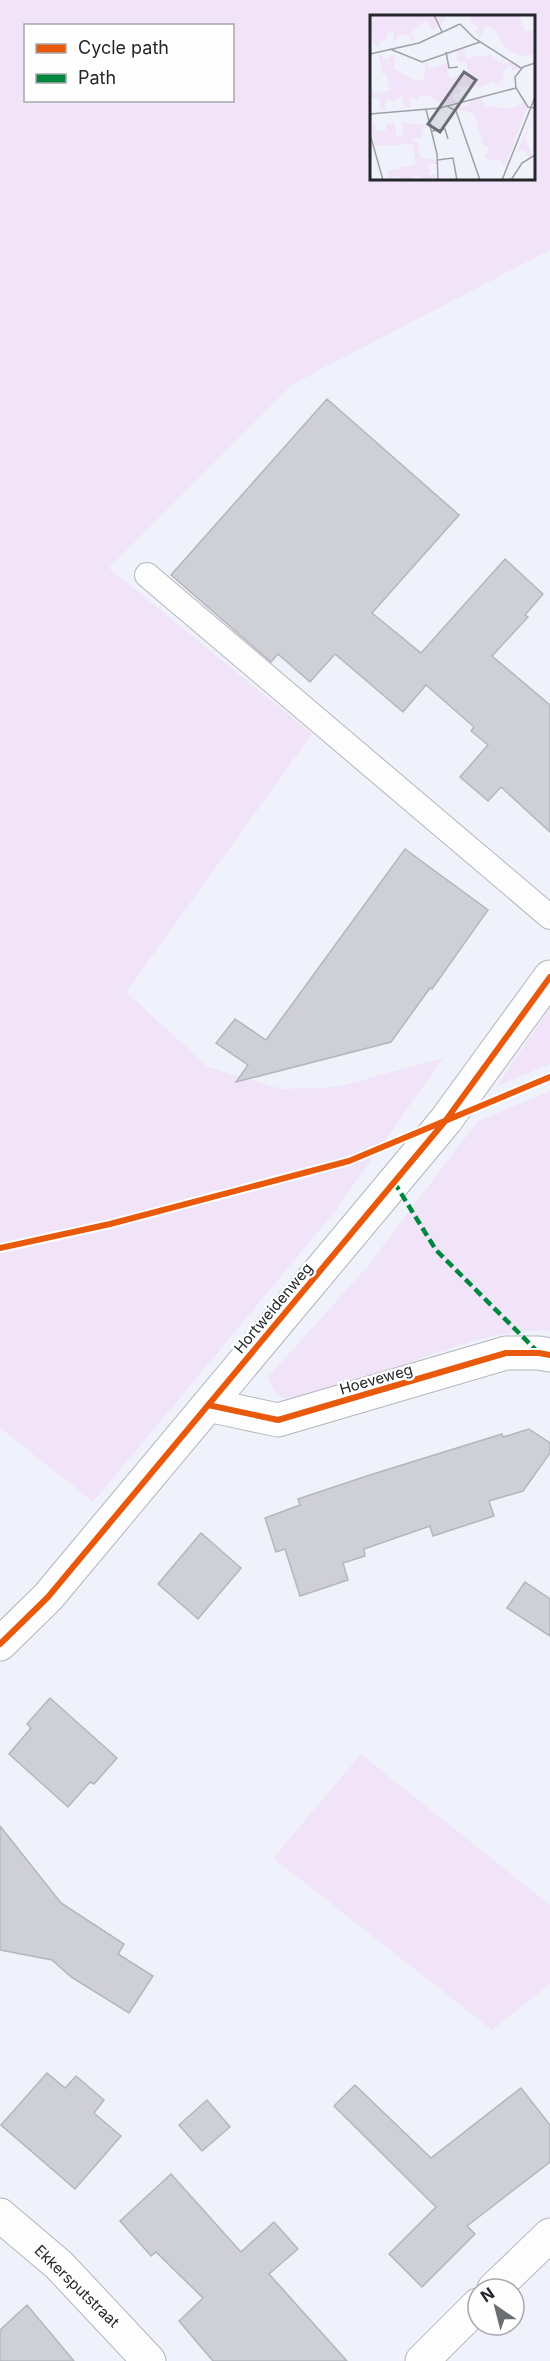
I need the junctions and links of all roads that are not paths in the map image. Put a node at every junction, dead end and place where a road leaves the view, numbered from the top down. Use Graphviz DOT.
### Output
graph roads {
  1 [pos="147,575"];
  2 [pos="550,917"];
  3 [pos="550,976"];
  4 [pos="550,1355"];
  5 [pos="208,1405"];
  6 [pos="0,1644"];
  7 [pos="0,2215"];
  8 [pos="550,2235"];
  9 [pos="506,2277"];
  10 [pos="466,2317"];
  11 [pos="149,2361"];
  12 [pos="422,2361"];
  1 -- 2 [label="lane"];
  3 -- 5 [label="street, Hortweidenweg"];
  4 -- 5 [label="street, Hoeveweg"];
  5 -- 6 [label="street, Hortweidenweg"];
  7 -- 11 [label="street, Ekkersputstraat"];
  8 -- 9 [label="street"];
  10 -- 12 [label="street"];
}
